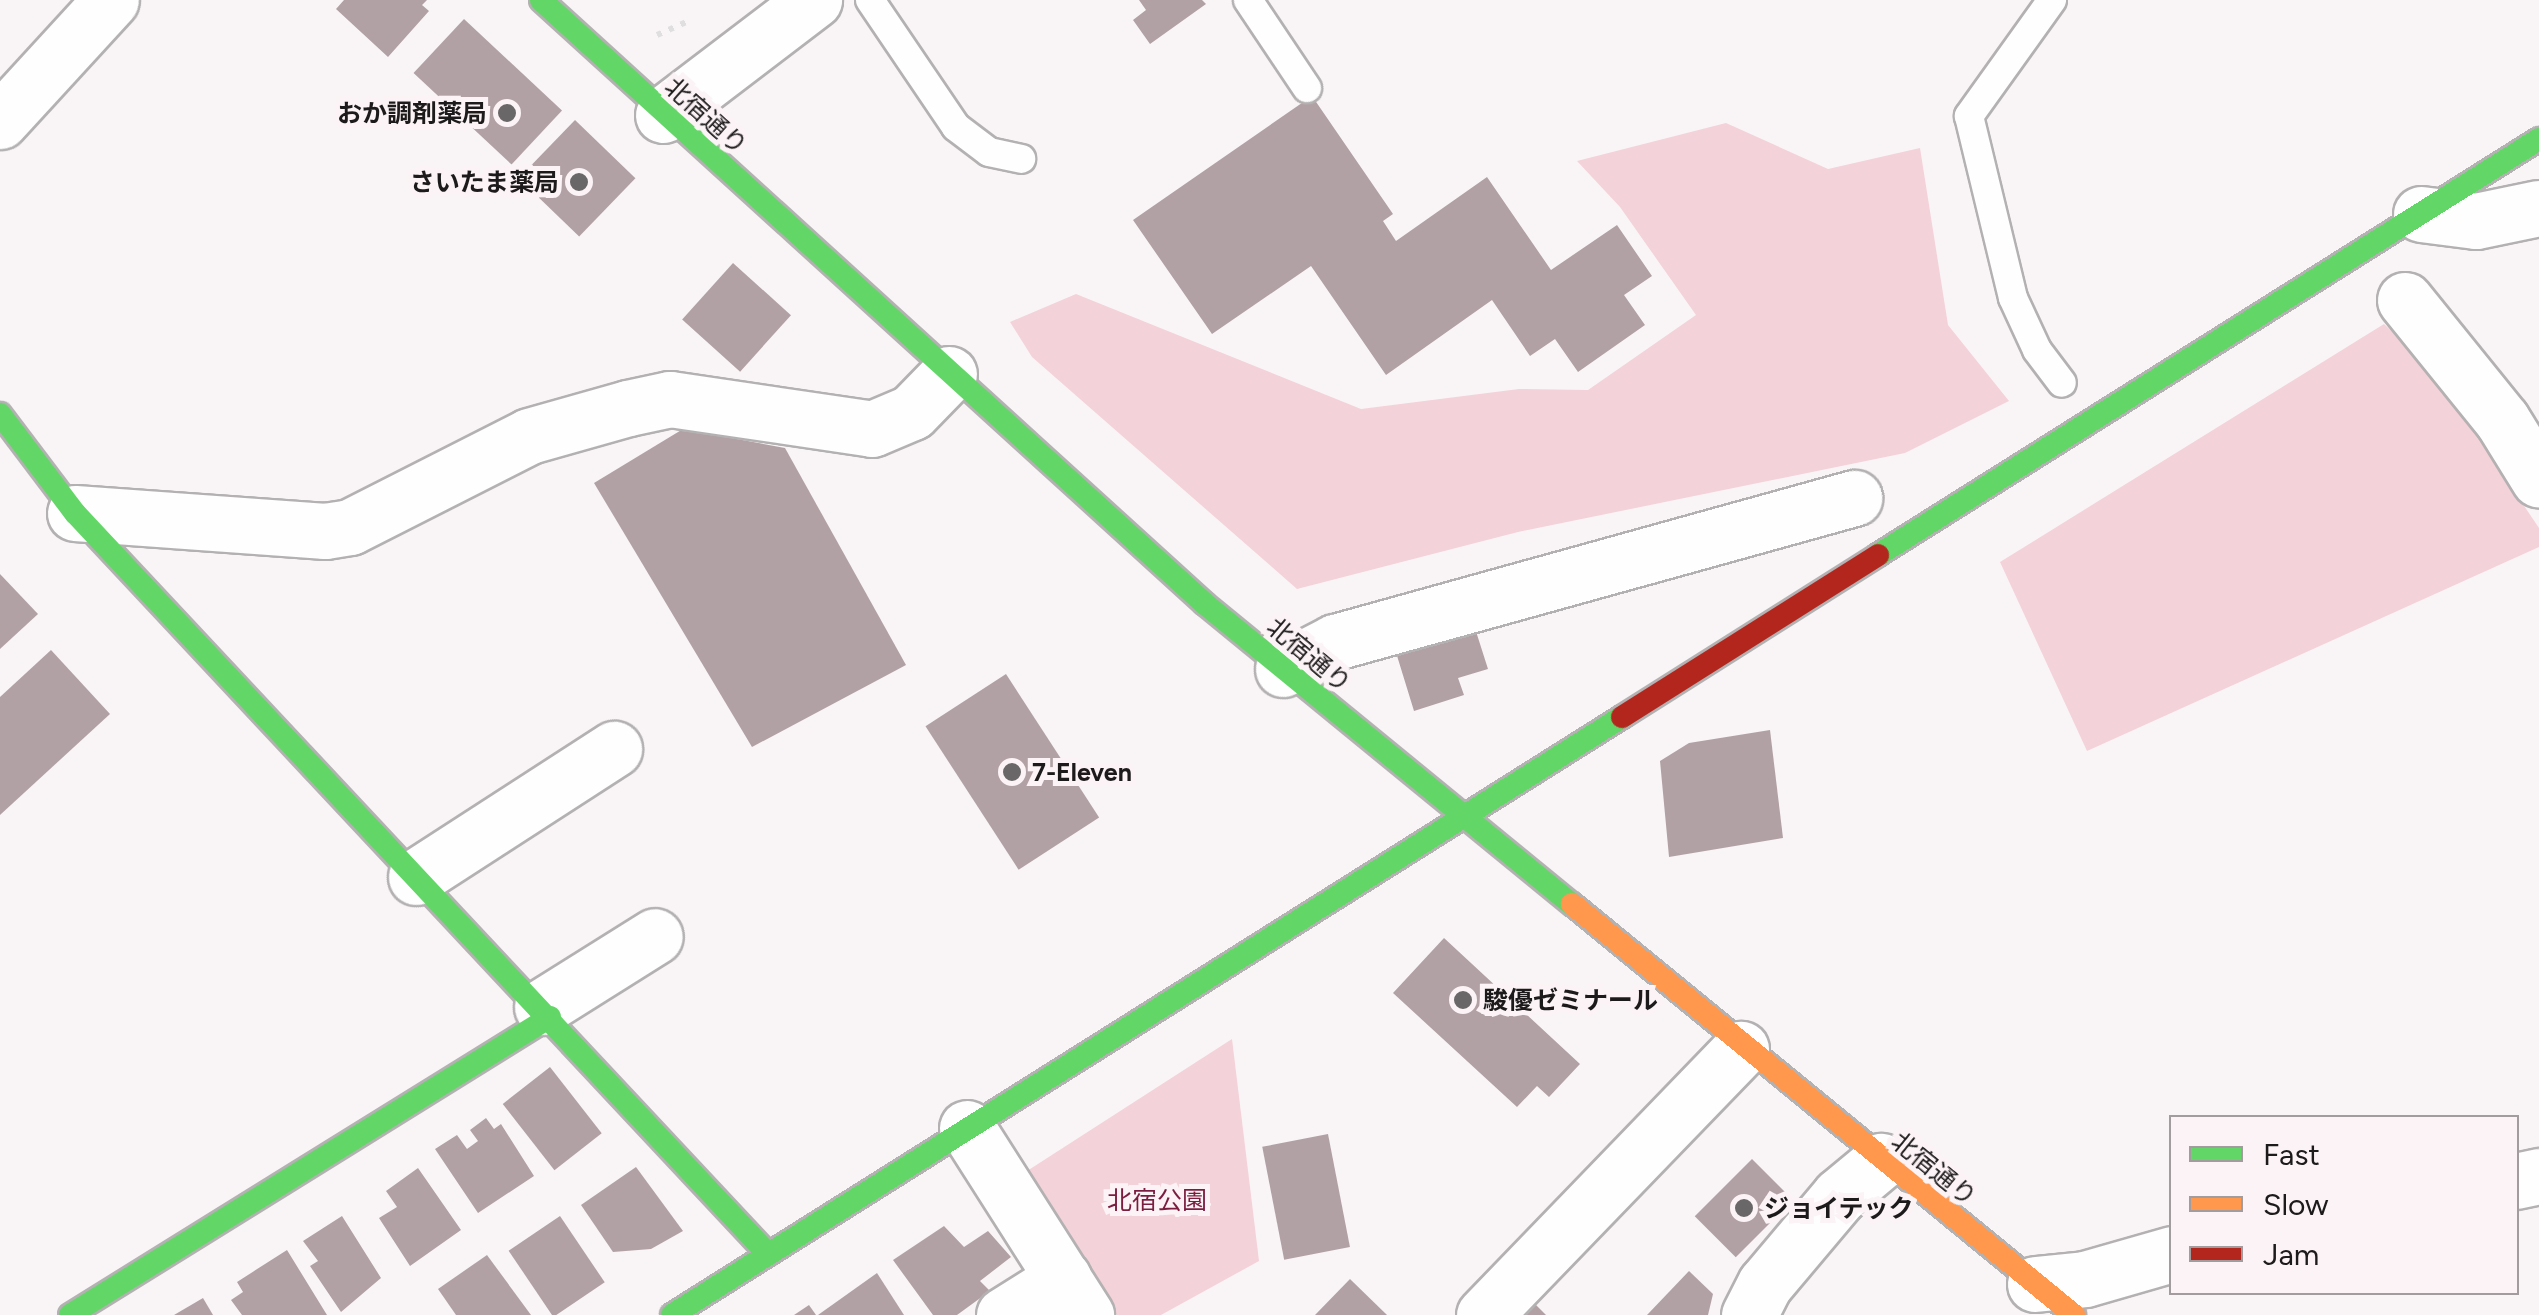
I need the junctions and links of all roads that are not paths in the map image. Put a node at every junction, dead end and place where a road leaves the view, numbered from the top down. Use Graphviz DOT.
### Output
graph roads {
  1 [pos="112,0"];
  2 [pos="541,0"];
  3 [pos="814,0"];
  4 [pos="870,0"];
  5 [pos="1248,0"];
  6 [pos="2052,0"];
  7 [pos="1307,88"];
  8 [pos="663,115"];
  9 [pos="0,121"];
  10 [pos="2539,139"];
  11 [pos="1022,160"];
  12 [pos="2539,208"];
  13 [pos="2422,214"];
  14 [pos="2404,300"];
  15 [pos="948,374"];
  16 [pos="2062,383"];
  17 [pos="0,414"];
  18 [pos="2539,480"];
  19 [pos="1854,498"];
  20 [pos="75,514"];
  21 [pos="1283,669"];
  22 [pos="614,749"];
  23 [pos="1457,816"];
  24 [pos="416,876"];
  25 [pos="655,936"];
  26 [pos="546,1012"];
  27 [pos="1741,1048"];
  28 [pos="967,1128"];
  29 [pos="1881,1162"];
  30 [pos="768,1254"];
  31 [pos="2169,1255"];
  32 [pos="1075,1296"];
  33 [pos="2054,1299"];
  34 [pos="70,1315"];
  35 [pos="672,1315"];
  36 [pos="1004,1315"];
  37 [pos="1484,1315"];
  38 [pos="1748,1315"];
  1 -- 9 [label="street"];
  2 -- 8 [label="street, 北宿通り"];
  3 -- 8 [label="street"];
  4 -- 11 [label="lane"];
  5 -- 7 [label="lane"];
  6 -- 16 [label="lane"];
  8 -- 15 [label="street, 北宿通り"];
  10 -- 13 [label="street"];
  12 -- 13 [label="street"];
  13 -- 23 [label="street"];
  14 -- 18 [label="street"];
  15 -- 20 [label="street"];
  15 -- 21 [label="street, 北宿通り"];
  17 -- 20 [label="street"];
  19 -- 21 [label="street"];
  20 -- 24 [label="street"];
  21 -- 23 [label="street, 北宿通り"];
  22 -- 24 [label="street"];
  23 -- 27 [label="street, 北宿通り"];
  23 -- 28 [label="street"];
  24 -- 26 [label="street"];
  25 -- 26 [label="street"];
  26 -- 30 [label="street"];
  26 -- 34 [label="street"];
  27 -- 29 [label="street, 北宿通り"];
  27 -- 37 [label="street"];
  28 -- 30 [label="street"];
  28 -- 32 [label="street"];
  29 -- 33 [label="street, 北宿通り"];
  29 -- 38 [label="street"];
  30 -- 35 [label="street"];
  31 -- 33 [label="street"];
  32 -- 36 [label="street"];
}
